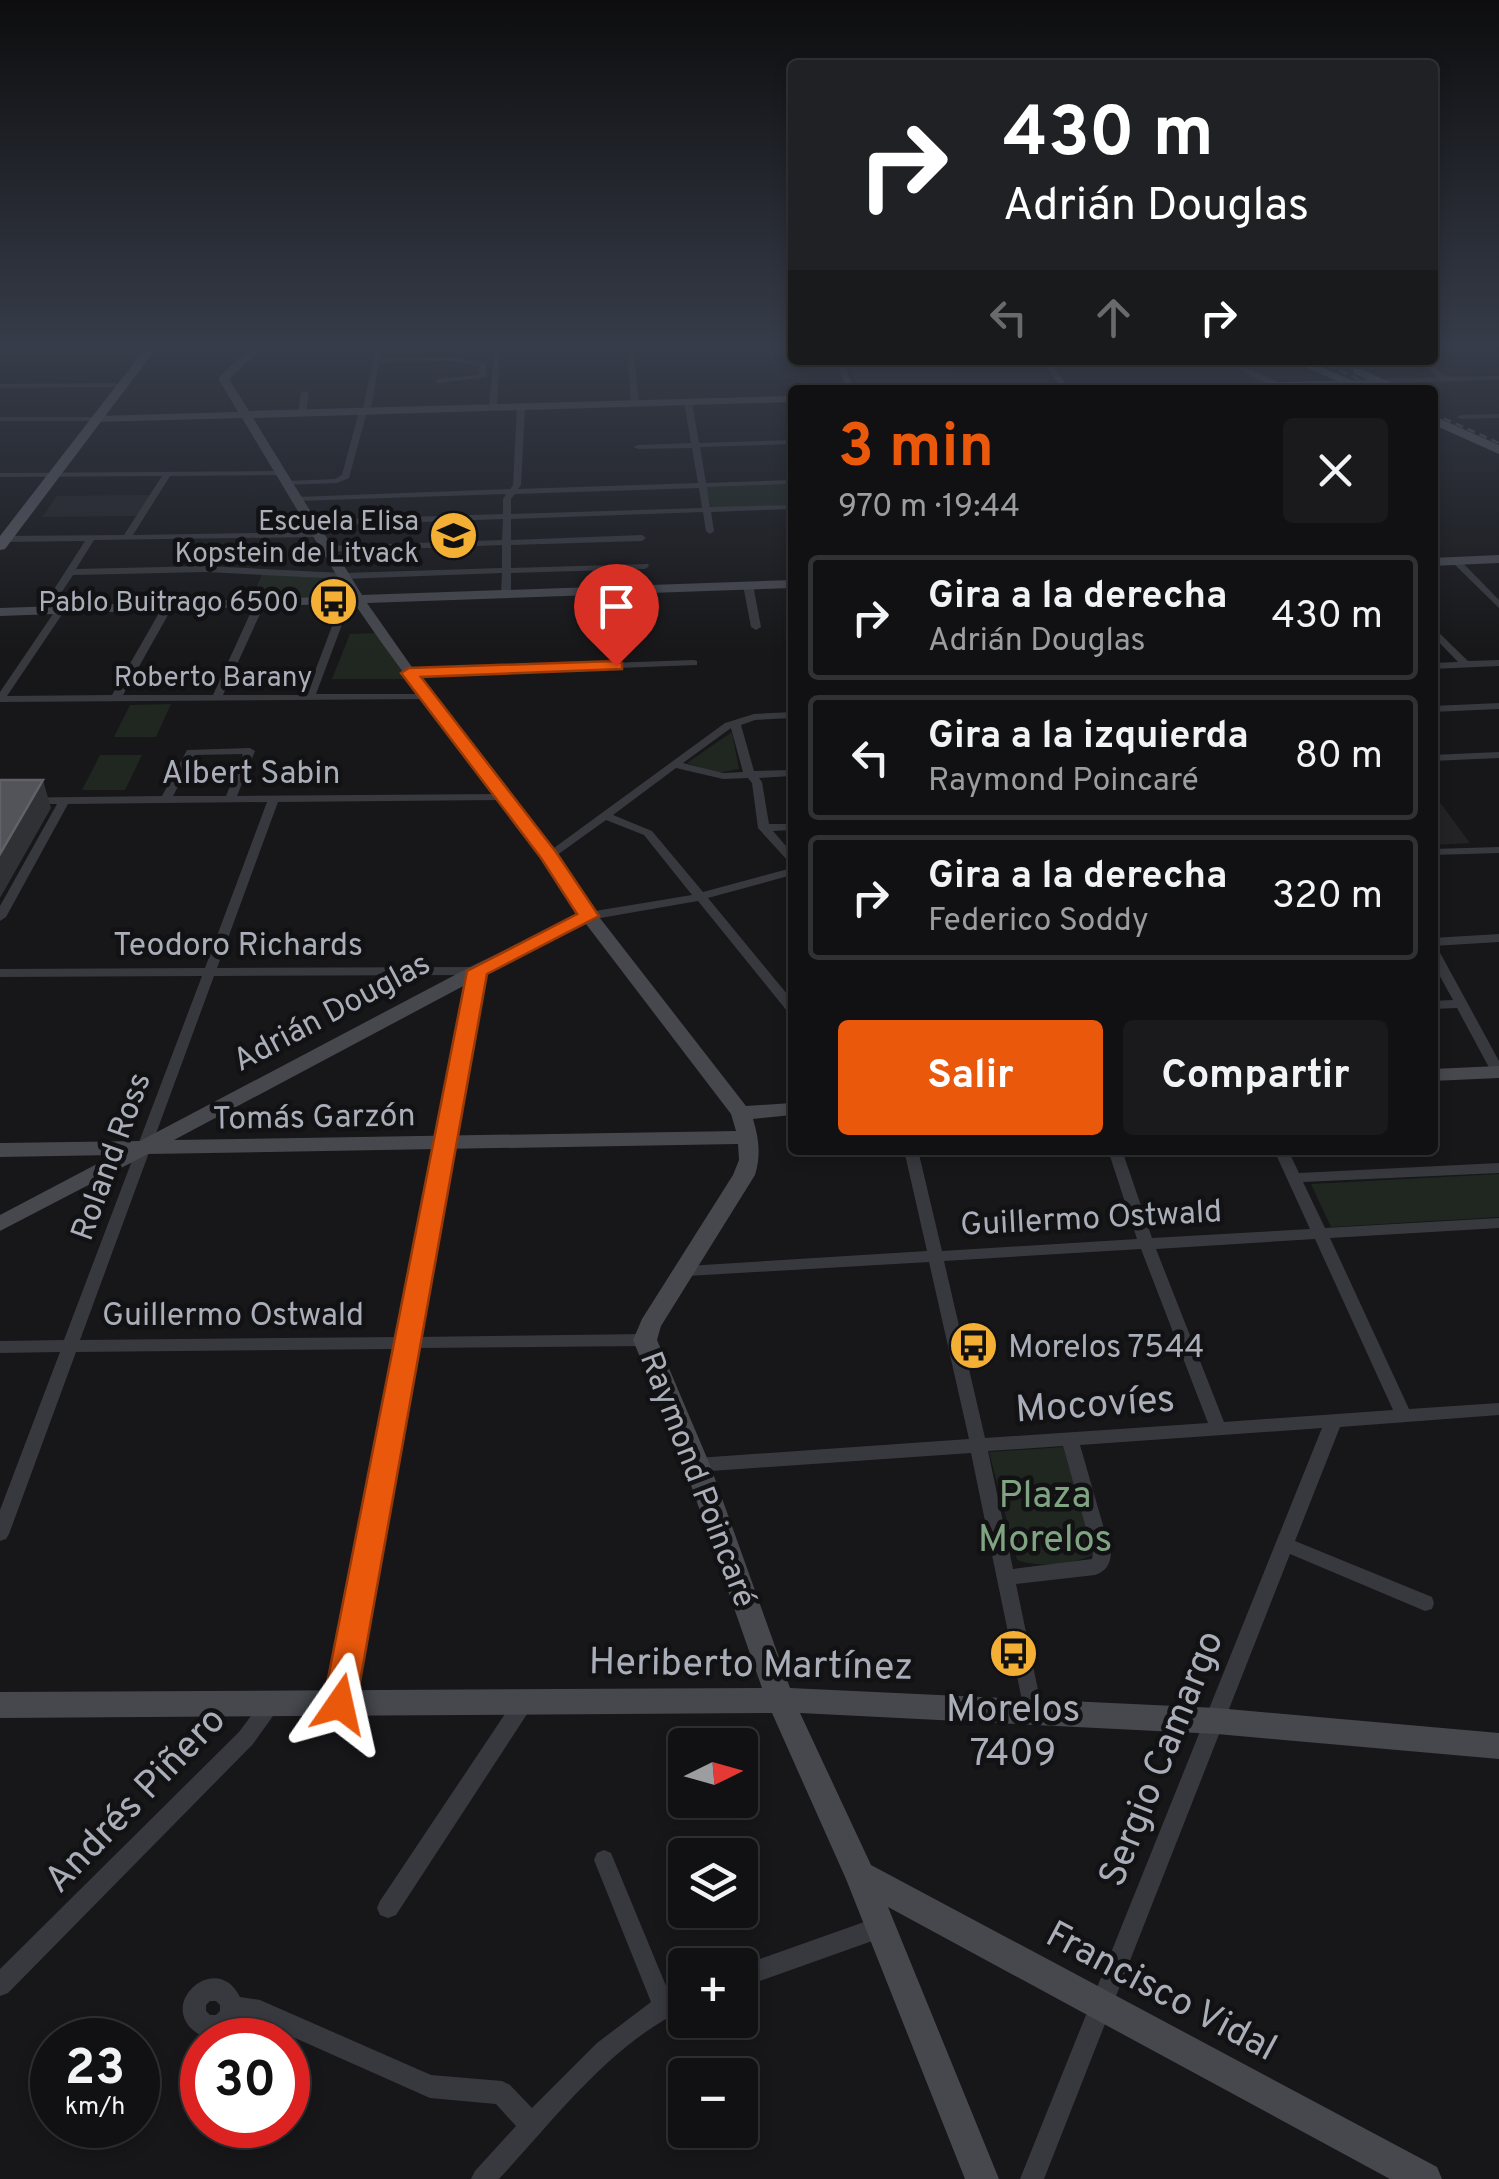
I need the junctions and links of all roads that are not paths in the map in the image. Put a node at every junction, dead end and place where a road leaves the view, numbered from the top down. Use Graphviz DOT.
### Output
graph roads {
  1 [pos="71,448"];
  2 [pos="265,448"];
  3 [pos="353,448"];
  4 [pos="518,448"];
  5 [pos="694,448"];
  6 [pos="50,474"];
  7 [pos="167,474"];
  8 [pos="0,475"];
  9 [pos="283,478"];
  10 [pos="788,482"];
  11 [pos="701,484"];
  12 [pos="512,492"];
  13 [pos="297,499"];
  14 [pos="788,507"];
  15 [pos="706,510"];
  16 [pos="506,517"];
  17 [pos="315,529"];
  18 [pos="710,532"];
  19 [pos="127,536"];
  20 [pos="92,537"];
  21 [pos="642,538"];
  22 [pos="1,539"];
  23 [pos="507,543"];
  24 [pos="327,549"];
  25 [pos="1499,559"];
  26 [pos="1456,561"];
  27 [pos="1438,562"];
  28 [pos="645,566"];
  29 [pos="506,570"];
  30 [pos="68,572"];
  31 [pos="343,576"];
  32 [pos="788,584"];
  33 [pos="748,586"];
  34 [pos="506,593"];
  35 [pos="354,598"];
  36 [pos="260,602"];
  37 [pos="1499,605"];
  38 [pos="168,606"];
  39 [pos="53,611"];
  40 [pos="0,612"];
  41 [pos="756,627"];
  42 [pos="1438,635"];
  43 [pos="1499,663"];
  44 [pos="694,664"];
  45 [pos="1464,664"];
  46 [pos="1438,666"];
  47 [pos="409,673"];
  48 [pos="427,697"];
  49 [pos="116,698"];
  50 [pos="217,698"];
  51 [pos="310,698"];
  52 [pos="0,699"];
  53 [pos="1499,706"];
  54 [pos="1438,709"];
  55 [pos="788,716"];
  56 [pos="735,722"];
  57 [pos="1499,755"];
  58 [pos="1438,758"];
  59 [pos="676,765"];
  60 [pos="788,773"];
  61 [pos="750,775"];
  62 [pos="502,797"];
  63 [pos="166,799"];
  64 [pos="230,799"];
  65 [pos="274,799"];
  66 [pos="0,801"];
  67 [pos="64,801"];
  68 [pos="604,815"];
  69 [pos="788,827"];
  70 [pos="764,828"];
  71 [pos="1499,850"];
  72 [pos="1438,852"];
  73 [pos="788,855"];
  74 [pos="549,856"];
  75 [pos="788,873"];
  76 [pos="699,896"];
  77 [pos="588,916"];
  78 [pos="0,917"];
  79 [pos="1499,938"];
  80 [pos="1438,945"];
  81 [pos="1438,958"];
  82 [pos="477,971"];
  83 [pos="207,972"];
  84 [pos="0,973"];
  85 [pos="788,1003"];
  86 [pos="1462,1004"];
  87 [pos="1438,1006"];
  88 [pos="1499,1072"];
  89 [pos="1438,1075"];
  90 [pos="788,1109"];
  91 [pos="741,1114"];
  92 [pos="748,1137"];
  93 [pos="446,1144"];
  94 [pos="142,1148"];
  95 [pos="0,1150"];
  96 [pos="912,1155"];
  97 [pos="1117,1155"];
  98 [pos="1283,1155"];
  99 [pos="1499,1168"];
  100 [pos="1294,1178"];
  101 [pos="1499,1222"];
  102 [pos="0,1224"];
  103 [pos="1321,1233"];
  104 [pos="1146,1243"];
  105 [pos="935,1256"];
  106 [pos="687,1271"];
  107 [pos="646,1340"];
  108 [pos="409,1343"];
  109 [pos="70,1346"];
  110 [pos="0,1347"];
  111 [pos="1499,1409"];
  112 [pos="1404,1415"];
  113 [pos="1334,1420"];
  114 [pos="1218,1427"];
  115 [pos="1069,1438"];
  116 [pos="978,1443"];
  117 [pos="696,1466"];
  118 [pos="0,1534"];
  119 [pos="1286,1546"];
  120 [pos="1006,1577"];
  121 [pos="1425,1603"];
  122 [pos="780,1700"];
  123 [pos="273,1702"];
  124 [pos="524,1702"];
  125 [pos="340,1704"];
  126 [pos="0,1705"];
  127 [pos="1032,1709"];
  128 [pos="1216,1721"];
  129 [pos="1499,1746"];
  130 [pos="604,1860"];
  131 [pos="860,1875"];
  132 [pos="388,1908"];
  133 [pos="880,1927"];
  134 [pos="758,1971"];
  135 [pos="0,1984"];
  136 [pos="668,1989"];
  137 [pos="668,2004"];
  138 [pos="1099,2004"];
  139 [pos="232,2007"];
  140 [pos="534,2127"];
  141 [pos="483,2179"];
  142 [pos="982,2179"];
  143 [pos="1032,2179"];
  144 [pos="1424,2179"];
  1 -- 6 [label="main road"];
  2 -- 9 [label="street, Raymond Poincaré"];
  3 -- 9 [label="street"];
  4 -- 12 [label="street"];
  5 -- 11 [label="street"];
  6 -- 7 [label="street"];
  6 -- 8 [label="street"];
  6 -- 22 [label="main road"];
  7 -- 9 [label="street"];
  7 -- 19 [label="street"];
  9 -- 13 [label="street, Raymond Poincaré"];
  10 -- 11 [label="street"];
  11 -- 12 [label="street"];
  11 -- 15 [label="street"];
  12 -- 13 [label="street"];
  12 -- 16 [label="street"];
  13 -- 17 [label="street, Raymond Poincaré"];
  14 -- 15 [label="street"];
  15 -- 16 [label="street"];
  15 -- 18 [label="street"];
  16 -- 17 [label="street"];
  16 -- 23 [label="street"];
  17 -- 19 [label="street"];
  17 -- 24 [label="street, Raymond Poincaré"];
  19 -- 20 [label="street"];
  20 -- 22 [label="street"];
  20 -- 30 [label="street"];
  21 -- 23 [label="street"];
  23 -- 24 [label="street"];
  23 -- 29 [label="street"];
  24 -- 31 [label="street, Raymond Poincaré"];
  25 -- 26 [label="street"];
  26 -- 27 [label="street"];
  26 -- 37 [label="street"];
  28 -- 29 [label="street"];
  29 -- 31 [label="street"];
  29 -- 34 [label="street"];
  30 -- 31 [label="street"];
  30 -- 39 [label="street"];
  31 -- 35 [label="street, Raymond Poincaré"];
  32 -- 33 [label="street"];
  33 -- 34 [label="street"];
  33 -- 41 [label="street"];
  34 -- 35 [label="street"];
  35 -- 36 [label="street"];
  35 -- 47 [label="street, Raymond Poincaré"];
  35 -- 51 [label="street"];
  36 -- 38 [label="street"];
  36 -- 50 [label="street"];
  38 -- 39 [label="street"];
  38 -- 49 [label="street"];
  39 -- 40 [label="street"];
  39 -- 52 [label="street"];
  42 -- 45 [label="street"];
  43 -- 45 [label="street"];
  44 -- 47 [label="street"];
  45 -- 46 [label="street"];
  47 -- 48 [label="street, Raymond Poincaré"];
  48 -- 51 [label="street, Roberto Barany"];
  48 -- 62 [label="street, Raymond Poincaré"];
  49 -- 50 [label="street, Roberto Barany"];
  49 -- 52 [label="street, Roberto Barany"];
  50 -- 51 [label="street, Roberto Barany"];
  53 -- 54 [label="street"];
  55 -- 56 [label="street"];
  56 -- 59 [label="street"];
  56 -- 61 [label="street"];
  57 -- 58 [label="street"];
  59 -- 61 [label="street"];
  59 -- 68 [label="street"];
  60 -- 61 [label="street"];
  61 -- 70 [label="street"];
  62 -- 65 [label="street, Albert Sabin"];
  62 -- 74 [label="street, Raymond Poincaré"];
  63 -- 64 [label="street, Albert Sabin"];
  63 -- 64 [label="street"];
  63 -- 67 [label="street, Albert Sabin"];
  64 -- 65 [label="street, Albert Sabin"];
  65 -- 83 [label="street, Roland Ross"];
  66 -- 67 [label="street, Albert Sabin"];
  67 -- 78 [label="street"];
  68 -- 74 [label="street"];
  68 -- 76 [label="street"];
  69 -- 70 [label="street"];
  70 -- 73 [label="street"];
  71 -- 72 [label="street"];
  74 -- 77 [label="street, Raymond Poincaré"];
  75 -- 76 [label="street"];
  76 -- 77 [label="street"];
  76 -- 85 [label="street"];
  77 -- 82 [label="street, Adrián Douglas"];
  77 -- 91 [label="street, Raymond Poincaré"];
  79 -- 80 [label="street"];
  81 -- 86 [label="street"];
  82 -- 83 [label="street, Teodoro Richards"];
  82 -- 93 [label="street"];
  82 -- 94 [label="street, Adrián Douglas"];
  83 -- 84 [label="street, Teodoro Richards"];
  83 -- 94 [label="street, Roland Ross"];
  86 -- 87 [label="street"];
  86 -- 88 [label="street"];
  88 -- 89 [label="street"];
  90 -- 91 [label="street"];
  91 -- 92 [label="street, Raymond Poincaré"];
  92 -- 93 [label="street, Tomás Garzón"];
  92 -- 106 [label="street, Raymond Poincaré"];
  93 -- 94 [label="street, Tomás Garzón"];
  93 -- 108 [label="street"];
  94 -- 95 [label="street, Tomás Garzón"];
  94 -- 102 [label="street, Adrián Douglas"];
  94 -- 109 [label="street, Roland Ross"];
  96 -- 105 [label="street"];
  97 -- 104 [label="street"];
  98 -- 100 [label="street"];
  99 -- 100 [label="street"];
  100 -- 103 [label="street"];
  101 -- 103 [label="street, Guillermo Ostwald"];
  103 -- 104 [label="street, Guillermo Ostwald"];
  103 -- 112 [label="street"];
  104 -- 105 [label="street, Guillermo Ostwald"];
  104 -- 114 [label="street"];
  105 -- 106 [label="street, Guillermo Ostwald"];
  105 -- 116 [label="street"];
  106 -- 107 [label="street, Raymond Poincaré"];
  107 -- 108 [label="street, Guillermo Ostwald"];
  107 -- 117 [label="street, Raymond Poincaré"];
  108 -- 109 [label="street, Guillermo Ostwald"];
  108 -- 125 [label="street"];
  109 -- 110 [label="street, Guillermo Ostwald"];
  109 -- 118 [label="street, Roland Ross"];
  111 -- 112 [label="street, Mocovíes"];
  112 -- 113 [label="street, Mocovíes"];
  113 -- 114 [label="street, Mocovíes"];
  113 -- 119 [label="street, Sergio Camargo"];
  114 -- 115 [label="street, Mocovíes"];
  115 -- 116 [label="street, Mocovíes"];
  115 -- 120 [label="street"];
  116 -- 117 [label="street, Mocovíes"];
  116 -- 120 [label="street"];
  117 -- 122 [label="street, Raymond Poincaré"];
  119 -- 121 [label="street"];
  119 -- 128 [label="street, Sergio Camargo"];
  120 -- 127 [label="street"];
  122 -- 124 [label="street, Heriberto Martínez"];
  122 -- 127 [label="street, Heriberto Martínez"];
  122 -- 131 [label="street, Raymond Poincaré"];
  123 -- 125 [label="street, Heriberto Martínez"];
  123 -- 126 [label="street, Heriberto Martínez"];
  123 -- 135 [label="street, Andrés Piñero"];
  124 -- 125 [label="street, Heriberto Martínez"];
  124 -- 132 [label="street"];
  127 -- 128 [label="street, Heriberto Martínez"];
  128 -- 129 [label="street, Heriberto Martínez"];
  128 -- 138 [label="street, Sergio Camargo"];
  130 -- 136 [label="street"];
  131 -- 133 [label="street, Raymond Poincaré"];
  131 -- 138 [label="street, Francisco Vidal"];
  133 -- 134 [label="street"];
  133 -- 142 [label="street, Raymond Poincaré"];
  137 -- 140 [label="street"];
  138 -- 143 [label="street, Sergio Camargo"];
  138 -- 144 [label="street, Francisco Vidal"];
  139 -- 140 [label="street"];
  140 -- 141 [label="street"];
}
